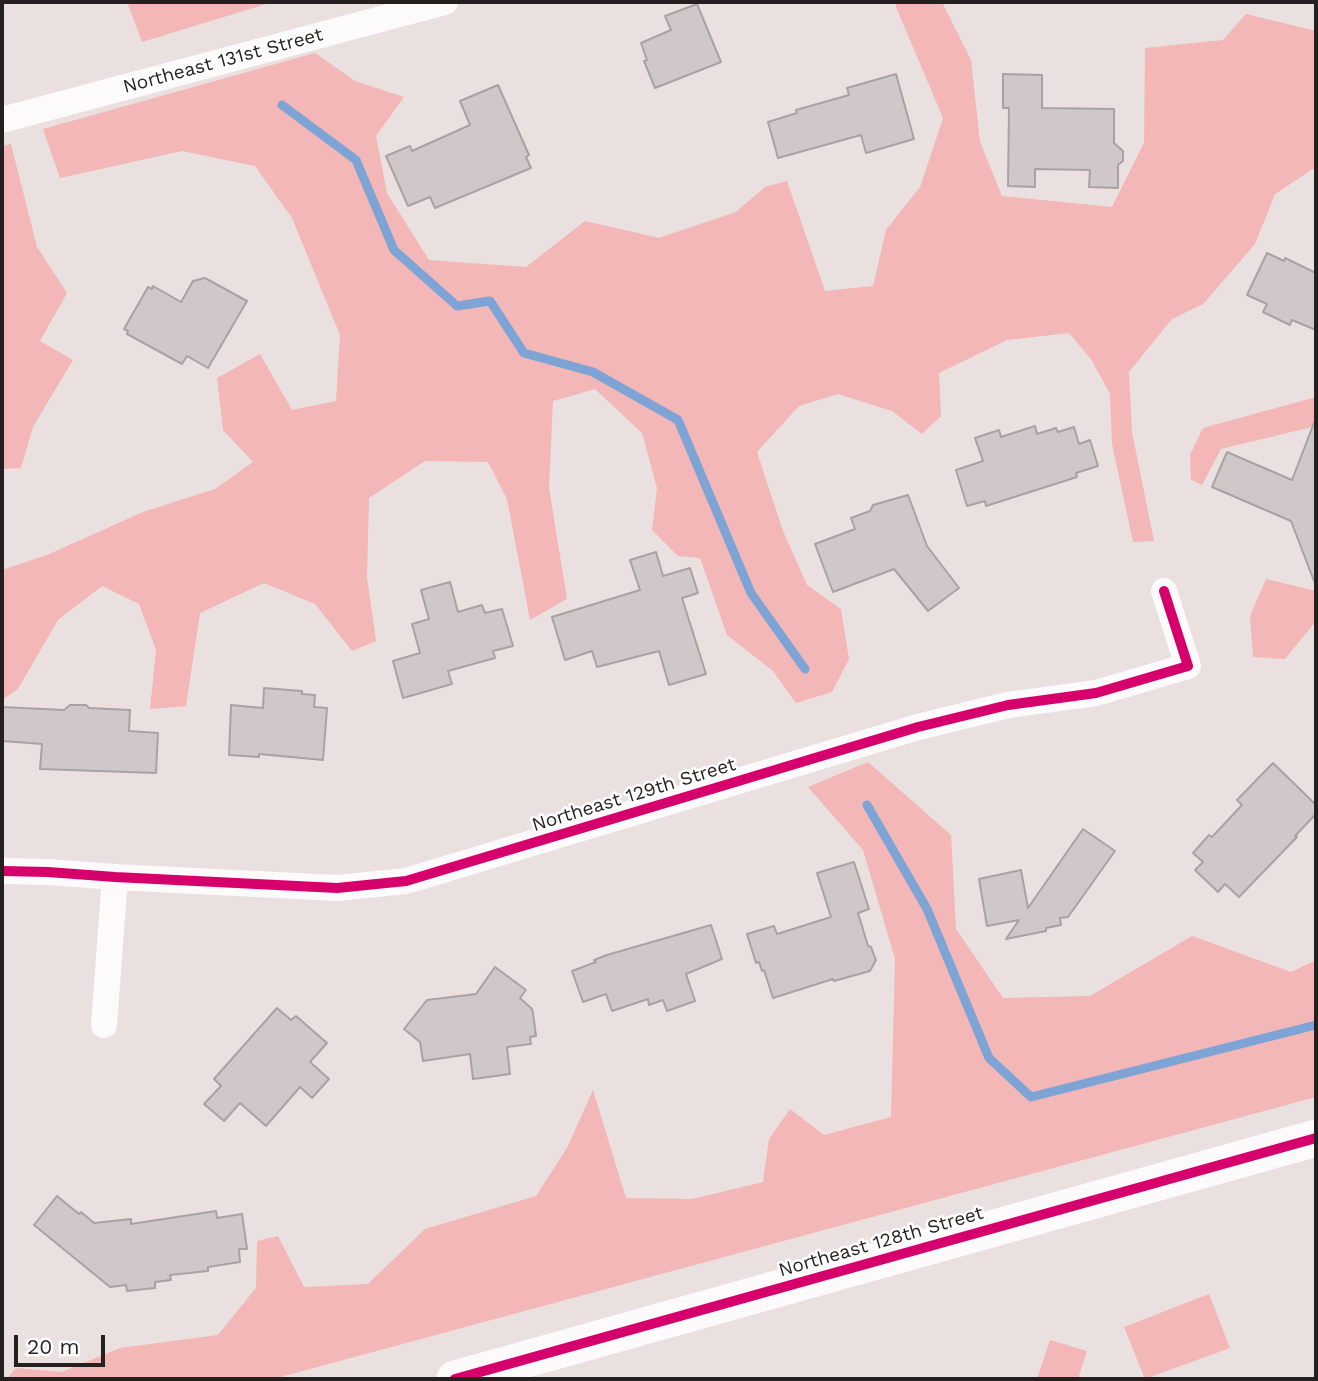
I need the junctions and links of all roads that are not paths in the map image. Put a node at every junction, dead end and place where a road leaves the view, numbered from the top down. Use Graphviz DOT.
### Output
graph roads {
  1 [pos="445,2"];
  2 [pos="2,120"];
  3 [pos="1164,591"];
  4 [pos="2,871"];
  5 [pos="115,877"];
  6 [pos="104,1025"];
  7 [pos="1316,1138"];
  8 [pos="455,1379"];
  1 -- 2 [label="street, Northeast 131st Street"];
  3 -- 5 [label="street, Northeast 129th Street"];
  4 -- 5 [label="street, Northeast 129th Street"];
  5 -- 6 [label="street"];
  7 -- 8 [label="street, Northeast 128th Street"];
}
